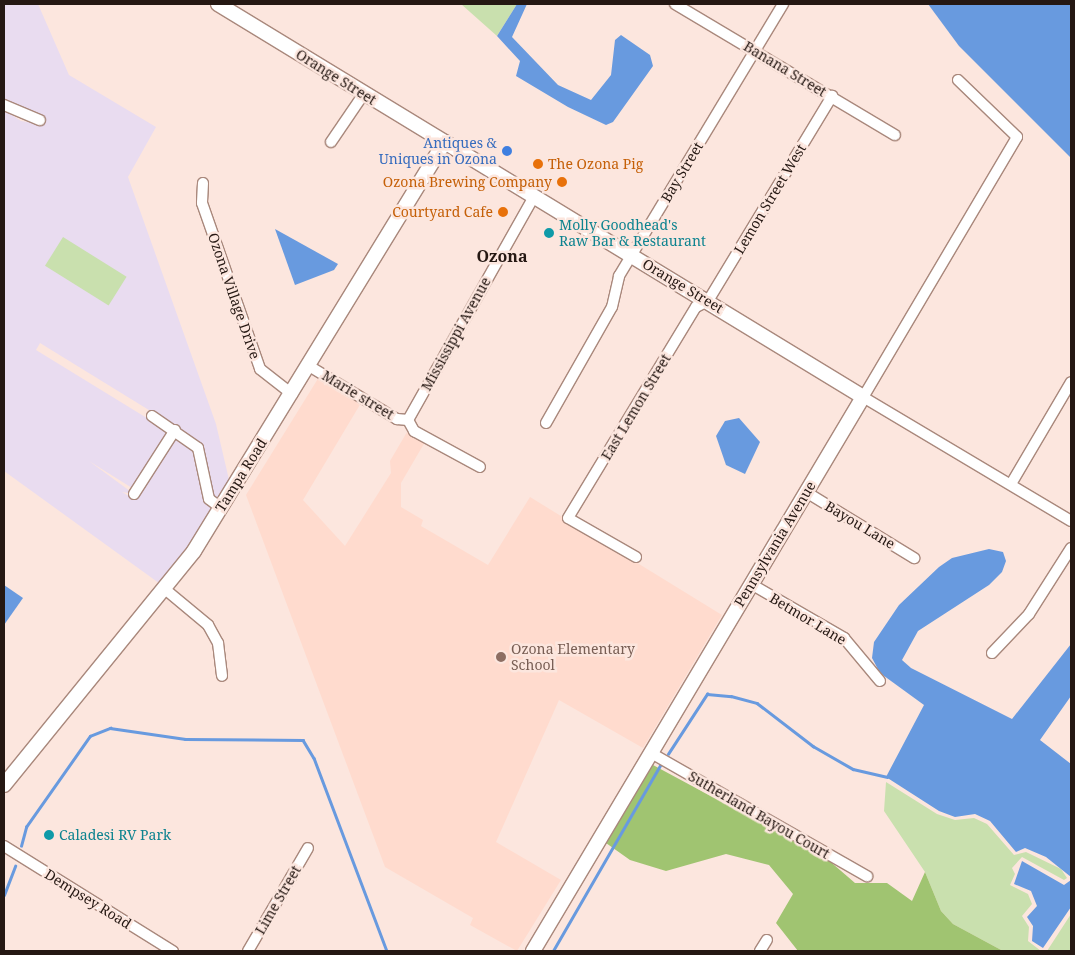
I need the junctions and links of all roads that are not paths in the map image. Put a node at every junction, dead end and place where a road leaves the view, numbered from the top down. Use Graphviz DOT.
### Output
graph roads {
  1 [pos="218,4"];
  2 [pos="675,4"];
  3 [pos="783,4"];
  4 [pos="756,50"];
  5 [pos="958,80"];
  6 [pos="363,95"];
  7 [pos="832,96"];
  8 [pos="4,105"];
  9 [pos="40,120"];
  10 [pos="895,135"];
  11 [pos="331,142"];
  12 [pos="445,142"];
  13 [pos="203,183"];
  14 [pos="534,196"];
  15 [pos="632,255"];
  16 [pos="708,301"];
  17 [pos="309,366"];
  18 [pos="1071,382"];
  19 [pos="292,394"];
  20 [pos="863,397"];
  21 [pos="152,416"];
  22 [pos="408,420"];
  23 [pos="546,423"];
  24 [pos="175,430"];
  25 [pos="480,467"];
  26 [pos="1011,484"];
  27 [pos="806,492"];
  28 [pos="134,494"];
  29 [pos="221,508"];
  30 [pos="1071,521"];
  31 [pos="1071,548"];
  32 [pos="636,557"];
  33 [pos="914,558"];
  34 [pos="751,584"];
  35 [pos="166,590"];
  36 [pos="992,653"];
  37 [pos="222,676"];
  38 [pos="880,681"];
  39 [pos="651,753"];
  40 [pos="4,785"];
  41 [pos="4,846"];
  42 [pos="308,848"];
  43 [pos="867,876"];
  44 [pos="767,940"];
  45 [pos="172,951"];
  46 [pos="248,951"];
  47 [pos="533,951"];
  48 [pos="760,951"];
  1 -- 6 [label="street, Orange Street"];
  2 -- 4 [label="street, Banana Street"];
  3 -- 4 [label="street, Bay Street"];
  4 -- 7 [label="street, Banana Street"];
  4 -- 15 [label="street, Bay Street"];
  5 -- 20 [label="street, Pennsylvania Avenue"];
  6 -- 11 [label="street"];
  6 -- 12 [label="street, Orange Street"];
  7 -- 10 [label="street, Banana Street"];
  7 -- 16 [label="street, Lemon Street West"];
  8 -- 9 [label="street"];
  12 -- 14 [label="street, Orange Street"];
  12 -- 17 [label="street, Tampa Road"];
  13 -- 19 [label="street, Ozona Village Drive"];
  14 -- 15 [label="street, Orange Street"];
  14 -- 22 [label="street, Mississippi Avenue"];
  15 -- 16 [label="street, Orange Street"];
  15 -- 23 [label="street, Bay Street"];
  16 -- 20 [label="street, Orange Street"];
  16 -- 32 [label="street, East Lemon Street"];
  17 -- 19 [label="street, Tampa Road"];
  17 -- 22 [label="street, Marie street"];
  18 -- 26 [label="street"];
  19 -- 29 [label="street, Tampa Road"];
  20 -- 26 [label="street, Orange Street"];
  20 -- 27 [label="street, Pennsylvania Avenue"];
  21 -- 24 [label="street"];
  22 -- 25 [label="street, Marie street"];
  24 -- 28 [label="street"];
  24 -- 29 [label="street"];
  26 -- 30 [label="street, Orange Street"];
  27 -- 33 [label="street, Bayou Lane"];
  27 -- 34 [label="street, Pennsylvania Avenue"];
  29 -- 35 [label="street, Tampa Road"];
  31 -- 36 [label="street"];
  34 -- 38 [label="street, Betmor Lane"];
  34 -- 39 [label="street, Pennsylvania Avenue"];
  35 -- 37 [label="street"];
  35 -- 40 [label="street, Tampa Road"];
  39 -- 43 [label="street, Sutherland Bayou Court"];
  39 -- 47 [label="street, Pennsylvania Avenue"];
  41 -- 45 [label="street, Dempsey Road"];
  42 -- 46 [label="street, Lime Street"];
  44 -- 48 [label="street"];
}
